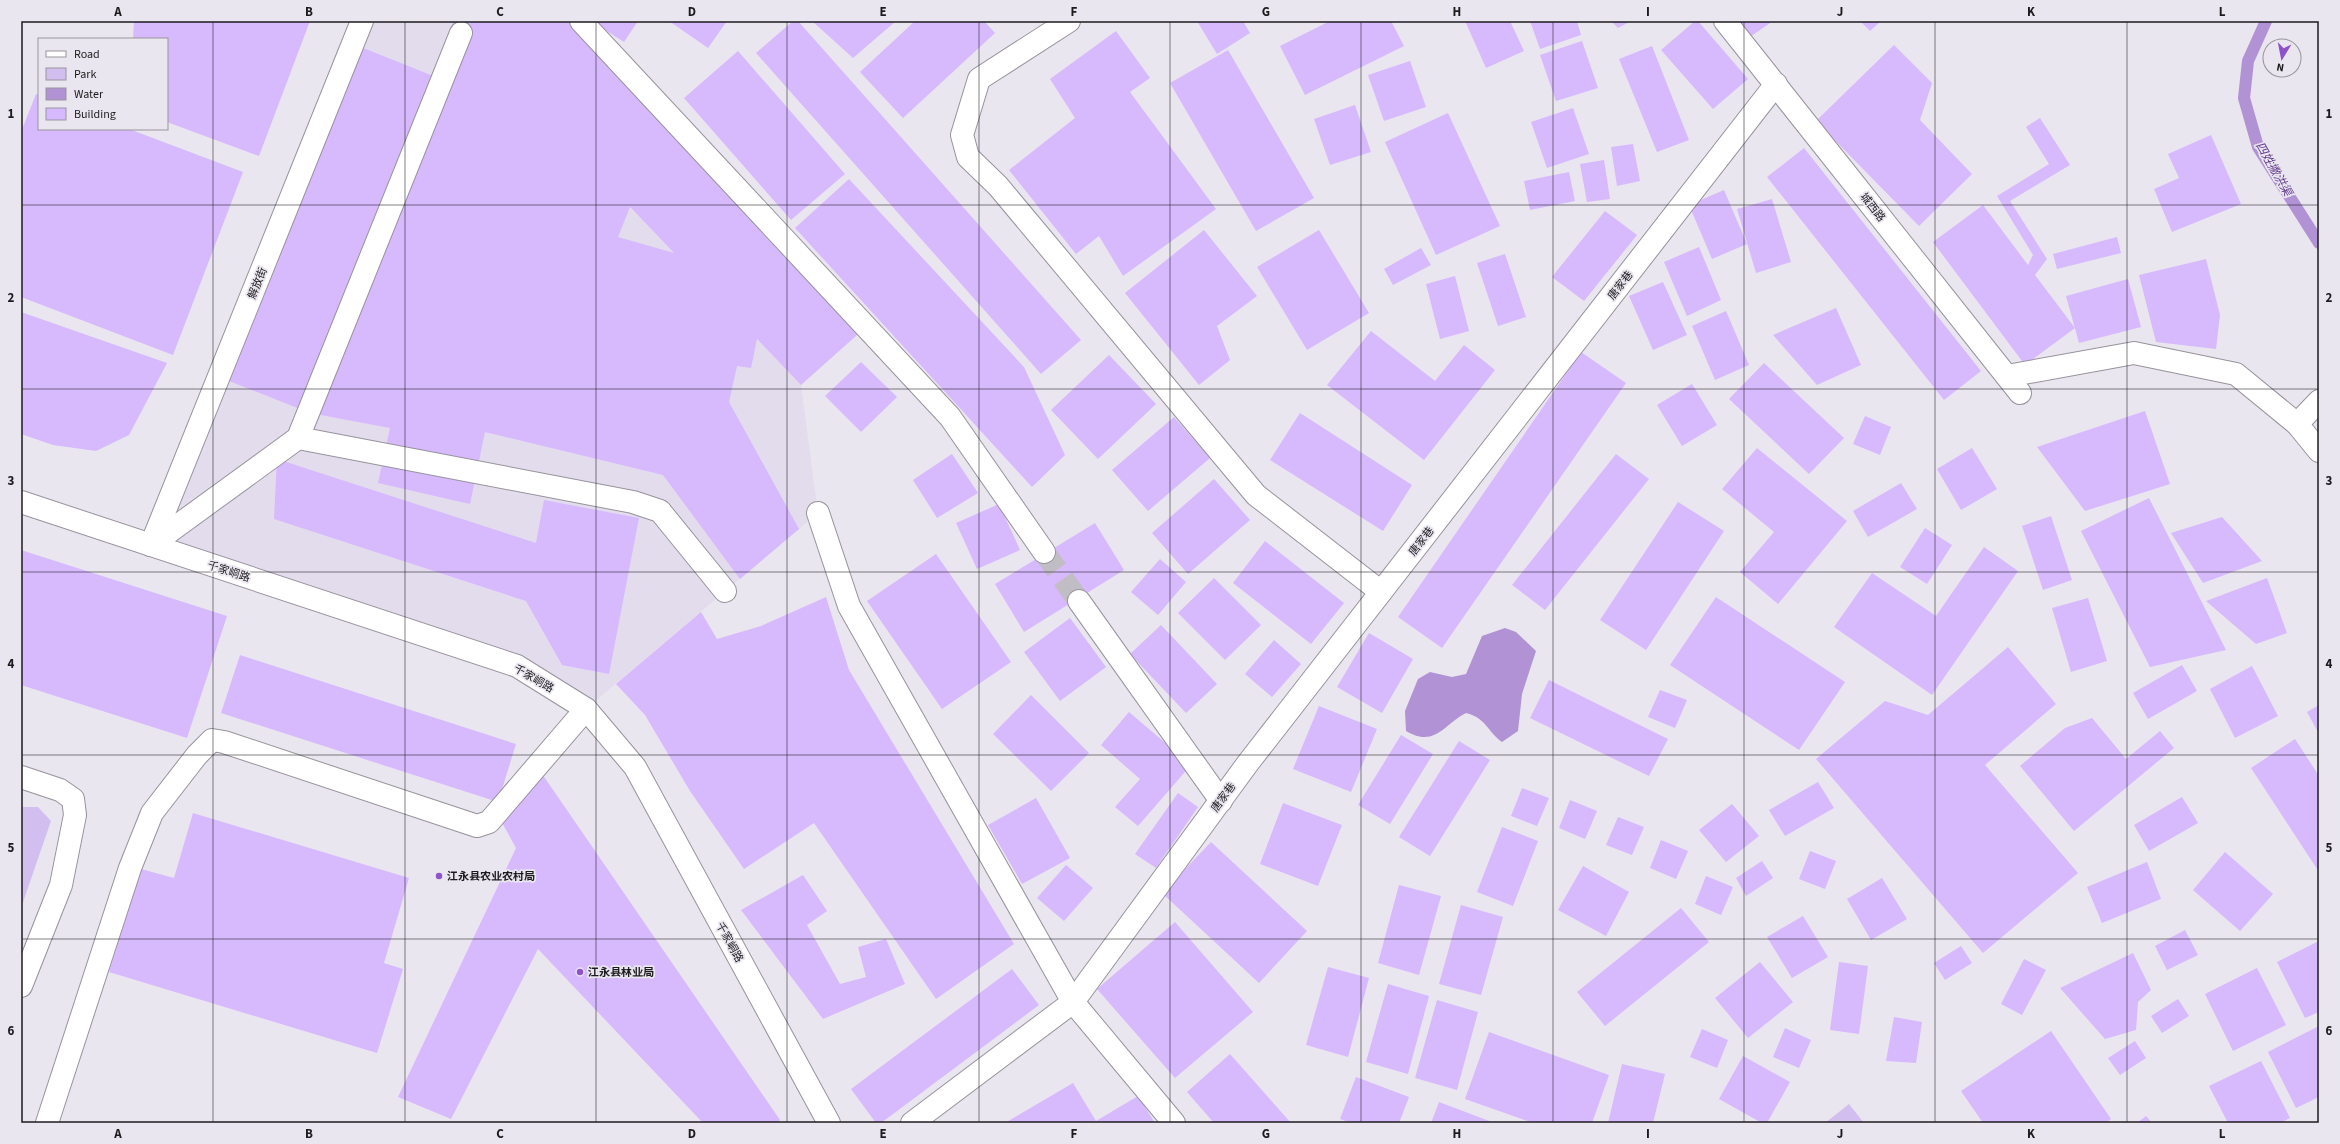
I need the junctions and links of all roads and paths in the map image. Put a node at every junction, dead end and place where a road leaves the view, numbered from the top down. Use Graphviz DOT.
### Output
graph roads {
  1 [pos="362,21"];
  2 [pos="581,21"];
  3 [pos="1069,21"];
  4 [pos="1725,21"];
  5 [pos="461,33"];
  6 [pos="1776,84"];
  7 [pos="2007,376"];
  8 [pos="2020,393"];
  9 [pos="2319,401"];
  10 [pos="2298,424"];
  11 [pos="298,438"];
  12 [pos="2319,451"];
  13 [pos="21,502"];
  14 [pos="818,513"];
  15 [pos="151,545"];
  16 [pos="1044,552"];
  17 [pos="725,591"];
  18 [pos="1381,592"];
  19 [pos="1079,601"];
  20 [pos="586,709"];
  21 [pos="21,777"];
  22 [pos="1221,801"];
  23 [pos="21,986"];
  24 [pos="1073,1002"];
  25 [pos="47,1123"];
  26 [pos="829,1123"];
  27 [pos="912,1123"];
  28 [pos="1174,1123"];
  1 -- 15 [label="street, 解放街"];
  2 -- 16 [label="street"];
  3 -- 18 [label="street"];
  4 -- 6 [label="street, 城西路"];
  5 -- 11 [label="street"];
  6 -- 7 [label="street, 城西路"];
  6 -- 18 [label="street, 唐家巷"];
  7 -- 8 [label="street, 城西路"];
  7 -- 10 [label="street"];
  9 -- 10 [label="street"];
  10 -- 12 [label="street"];
  11 -- 15 [label="street"];
  11 -- 17 [label="street"];
  13 -- 15 [label="street, 千家峒路"];
  14 -- 24 [label="street"];
  15 -- 20 [label="street, 千家峒路"];
  18 -- 22 [label="street, 唐家巷"];
  19 -- 22 [label="street"];
  20 -- 25 [label="street"];
  20 -- 26 [label="street, 千家峒路"];
  21 -- 23 [label="street"];
  22 -- 24 [label="street, 唐家巷"];
  24 -- 27 [label="street, 唐家巷"];
  24 -- 28 [label="street"];
}
